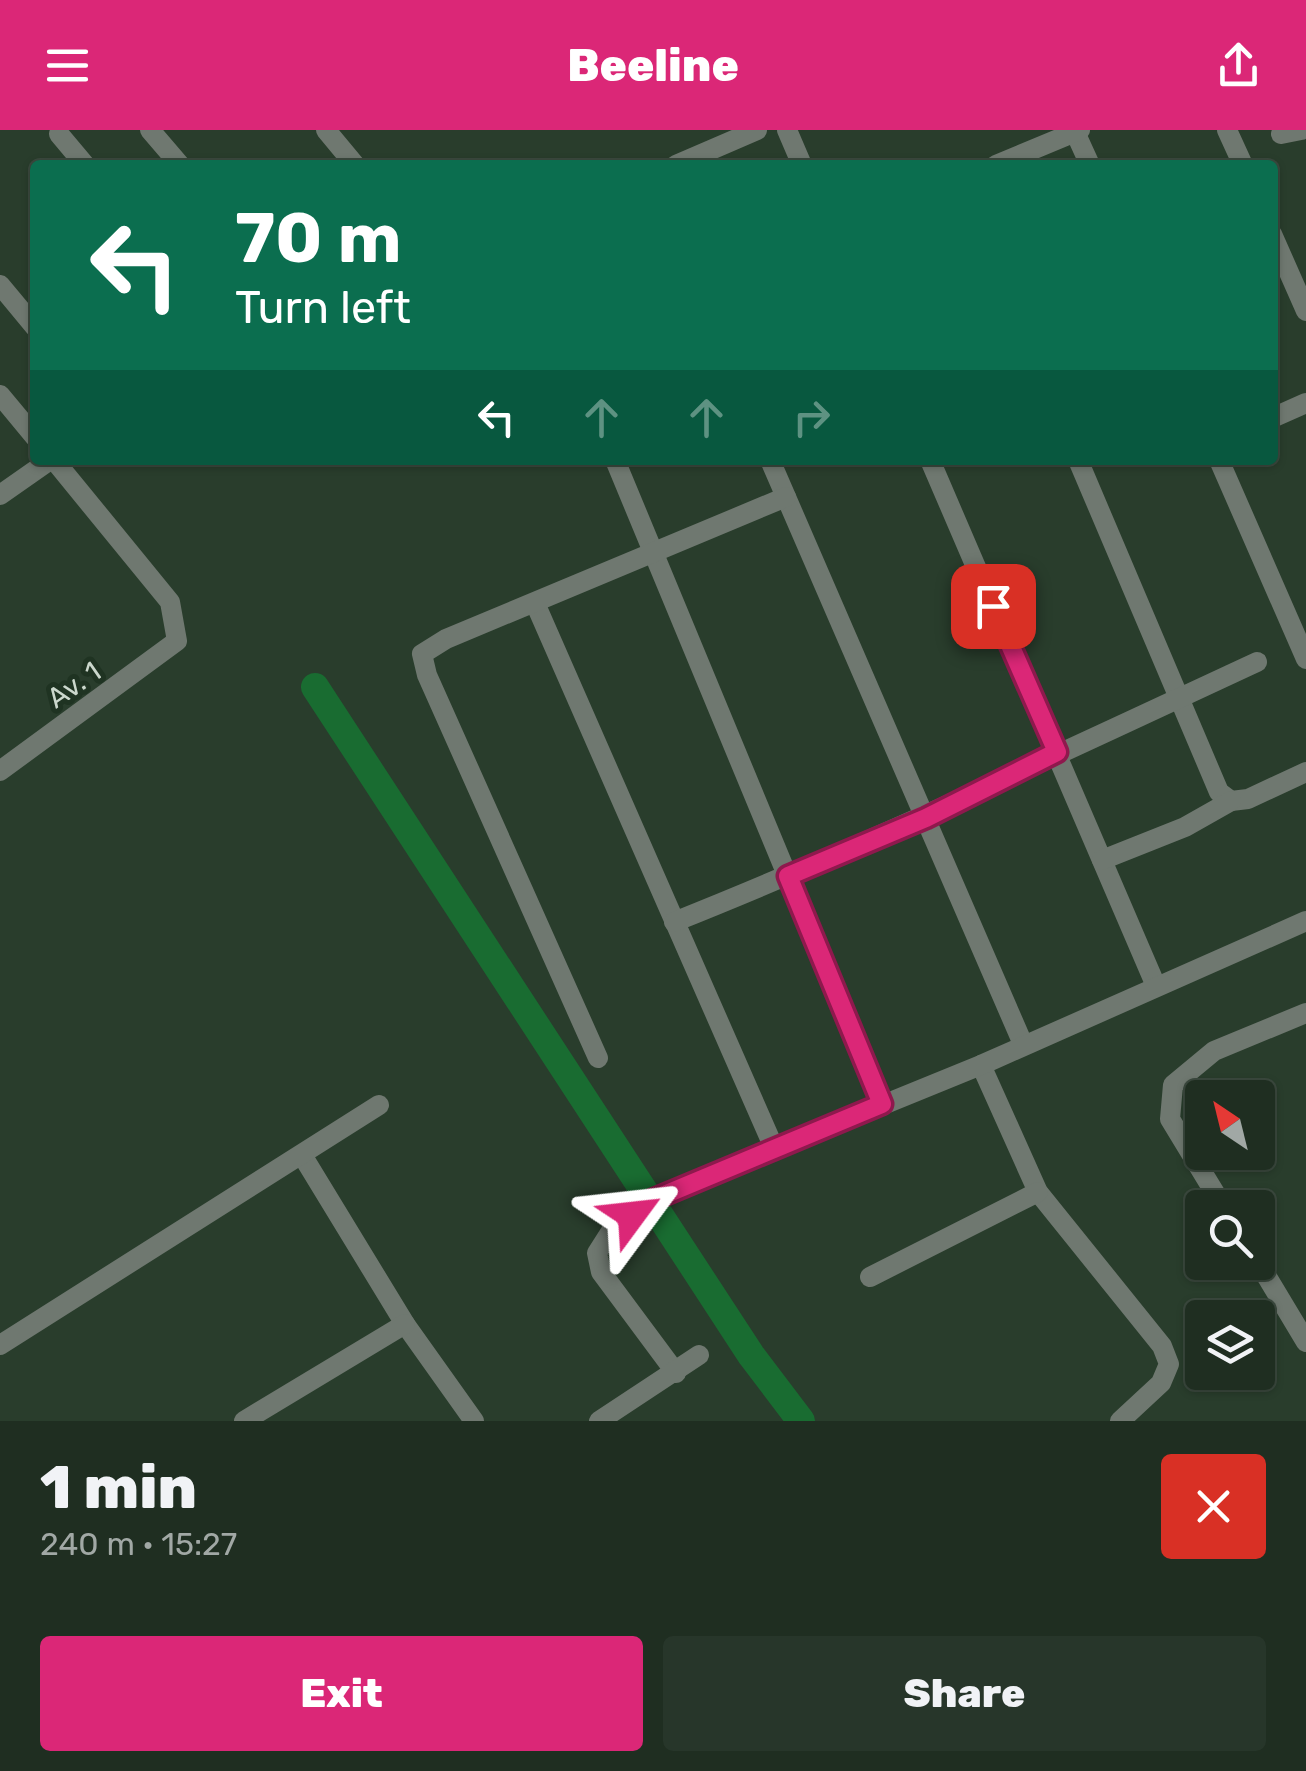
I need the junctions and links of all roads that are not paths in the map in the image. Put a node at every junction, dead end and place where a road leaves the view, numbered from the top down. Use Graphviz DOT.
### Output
graph roads {
  1 [pos="150,130"];
  2 [pos="326,130"];
  3 [pos="757,130"];
  4 [pos="787,130"];
  5 [pos="1228,130"];
  6 [pos="60,131"];
  7 [pos="1078,131"];
  8 [pos="81,160"];
  9 [pos="176,160"];
  10 [pos="352,160"];
  11 [pos="688,160"];
  12 [pos="800,160"];
  13 [pos="1008,160"];
  14 [pos="1088,160"];
  15 [pos="1241,160"];
  16 [pos="1278,248"];
  17 [pos="0,285"];
  18 [pos="1306,311"];
  19 [pos="30,321"];
  20 [pos="0,396"];
  21 [pos="1306,403"];
  22 [pos="1278,415"];
  23 [pos="30,431"];
  24 [pos="45,465"];
  25 [pos="56,465"];
  26 [pos="617,465"];
  27 [pos="772,465"];
  28 [pos="932,465"];
  29 [pos="1080,465"];
  30 [pos="1221,465"];
  31 [pos="0,495"];
  32 [pos="786,497"];
  33 [pos="654,553"];
  34 [pos="535,603"];
  35 [pos="1306,660"];
  36 [pos="1257,662"];
  37 [pos="1180,698"];
  38 [pos="1057,752"];
  39 [pos="0,771"];
  40 [pos="1306,772"];
  41 [pos="1231,801"];
  42 [pos="926,818"];
  43 [pos="1102,860"];
  44 [pos="788,876"];
  45 [pos="674,922"];
  46 [pos="1305,925"];
  47 [pos="1156,986"];
  48 [pos="1306,1014"];
  49 [pos="1023,1044"];
  50 [pos="598,1058"];
  51 [pos="982,1065"];
  52 [pos="882,1104"];
  53 [pos="380,1106"];
  54 [pos="774,1148"];
  55 [pos="302,1156"];
  56 [pos="1213,1190"];
  57 [pos="1038,1192"];
  58 [pos="870,1276"];
  59 [pos="1269,1280"];
  60 [pos="405,1324"];
  61 [pos="1306,1342"];
  62 [pos="0,1346"];
  63 [pos="698,1355"];
  64 [pos="676,1374"];
  65 [pos="244,1421"];
  66 [pos="474,1421"];
  67 [pos="599,1421"];
  68 [pos="1120,1421"];
  1 -- 9 [label="street"];
  2 -- 10 [label="street"];
  3 -- 11 [label="street"];
  4 -- 12 [label="street"];
  5 -- 15 [label="street"];
  6 -- 8 [label="street"];
  7 -- 13 [label="street"];
  7 -- 14 [label="street"];
  16 -- 18 [label="street"];
  17 -- 19 [label="street"];
  20 -- 23 [label="street"];
  21 -- 22 [label="street"];
  24 -- 31 [label="street"];
  25 -- 39 [label="street, Av. 1"];
  26 -- 33 [label="street"];
  27 -- 32 [label="street"];
  28 -- 38 [label="street"];
  29 -- 37 [label="street"];
  30 -- 35 [label="street"];
  32 -- 33 [label="street"];
  32 -- 42 [label="street"];
  33 -- 34 [label="street"];
  33 -- 44 [label="street"];
  34 -- 45 [label="street"];
  34 -- 50 [label="street"];
  36 -- 37 [label="street"];
  37 -- 38 [label="street"];
  37 -- 41 [label="street"];
  38 -- 42 [label="street"];
  38 -- 43 [label="street"];
  40 -- 41 [label="street"];
  41 -- 43 [label="street"];
  42 -- 44 [label="street"];
  42 -- 49 [label="street"];
  43 -- 47 [label="street"];
  44 -- 45 [label="street"];
  44 -- 52 [label="street"];
  45 -- 54 [label="street"];
  46 -- 47 [label="street"];
  47 -- 49 [label="street"];
  48 -- 56 [label="street"];
  49 -- 51 [label="street"];
  51 -- 52 [label="street"];
  51 -- 57 [label="street"];
  52 -- 54 [label="street"];
  53 -- 55 [label="street"];
  54 -- 64 [label="street"];
  55 -- 60 [label="street"];
  55 -- 62 [label="street"];
  57 -- 58 [label="street"];
  57 -- 68 [label="street"];
  59 -- 61 [label="street"];
  60 -- 65 [label="street"];
  60 -- 66 [label="street"];
  63 -- 64 [label="street"];
  64 -- 67 [label="street"];
}
